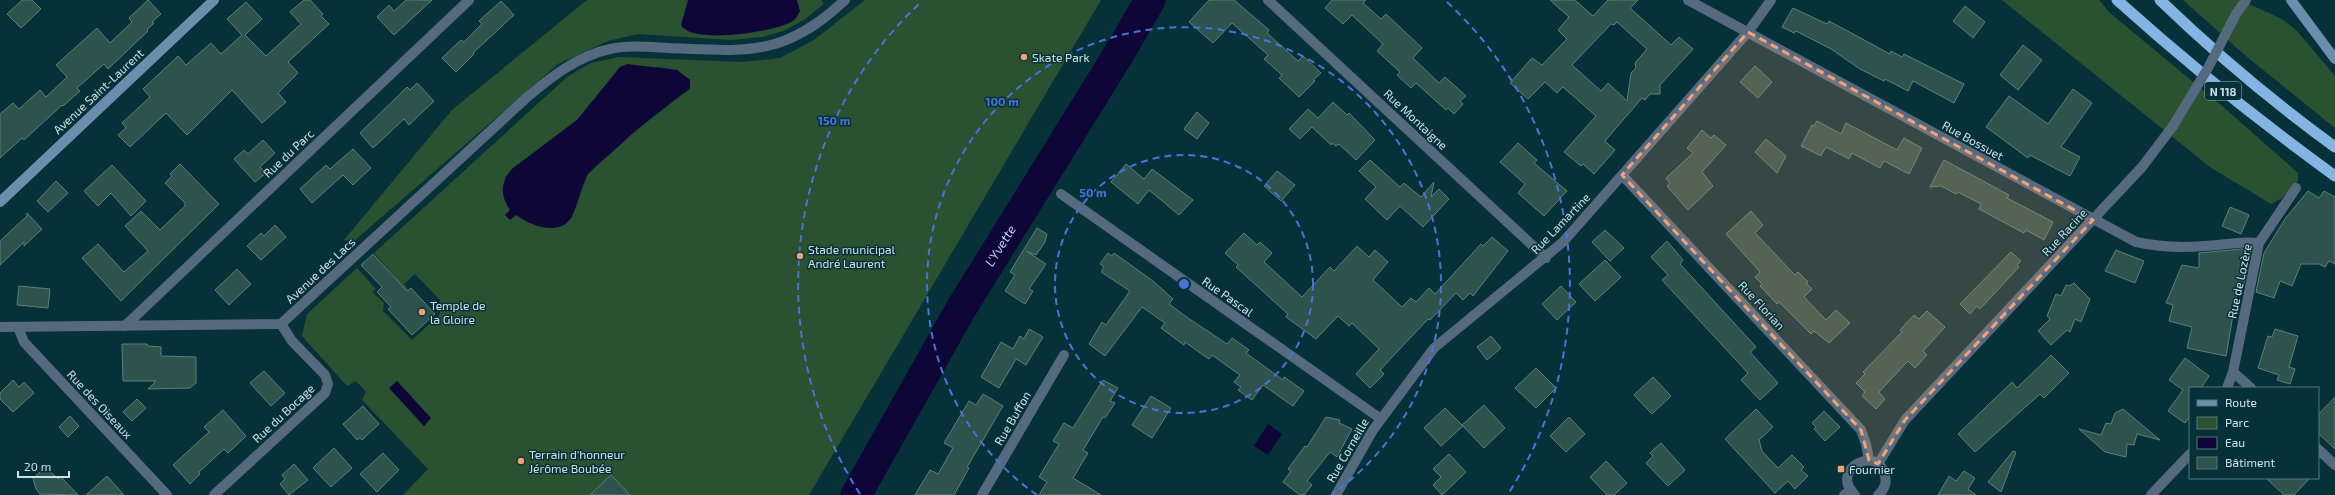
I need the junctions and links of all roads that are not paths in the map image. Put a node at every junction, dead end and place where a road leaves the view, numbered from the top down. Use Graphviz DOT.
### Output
graph roads {
  1 [pos="214,0"];
  2 [pos="469,0"];
  3 [pos="845,0"];
  4 [pos="1268,0"];
  5 [pos="1688,0"];
  6 [pos="1771,0"];
  7 [pos="2117,0"];
  8 [pos="2160,0"];
  9 [pos="2246,0"];
  10 [pos="2291,0"];
  11 [pos="1748,32"];
  12 [pos="2335,60"];
  13 [pos="2335,147"];
  14 [pos="1622,175"];
  15 [pos="2335,176"];
  16 [pos="2296,188"];
  17 [pos="1061,194"];
  18 [pos="0,202"];
  19 [pos="2093,220"];
  20 [pos="2259,243"];
  21 [pos="1546,258"];
  22 [pos="281,324"];
  23 [pos="125,326"];
  24 [pos="0,327"];
  25 [pos="18,327"];
  26 [pos="1064,354"];
  27 [pos="2233,372"];
  28 [pos="2227,387"];
  29 [pos="2250,387"];
  30 [pos="1381,419"];
  31 [pos="2319,450"];
  32 [pos="2189,455"];
  33 [pos="1873,462"];
  34 [pos="2335,465"];
  35 [pos="1850,493"];
  36 [pos="167,495"];
  37 [pos="214,495"];
  38 [pos="982,495"];
  39 [pos="1336,495"];
  40 [pos="1878,495"];
  41 [pos="2151,495"];
  1 -- 18 [label="main road, Avenue Saint-Laurent"];
  2 -- 23 [label="street, Rue du Parc"];
  3 -- 22 [label="street, Avenue des Lacs"];
  4 -- 21 [label="street, Rue Montaigne"];
  5 -- 11 [label="street, Rue Bossuet"];
  6 -- 11 [label="street, Rue Lamartine"];
  7 -- 15 [label="highway, N 118"];
  8 -- 13 [label="highway, N 118"];
  9 -- 19 [label="street, Rue Racine, bridge"];
  10 -- 12 [label="main road"];
  11 -- 14 [label="street, Rue Lamartine"];
  11 -- 19 [label="street, Rue Bossuet"];
  14 -- 21 [label="street, Rue Lamartine"];
  14 -- 33 [label="street, Rue Florian"];
  16 -- 20 [label="street, Rue de Lozère"];
  17 -- 30 [label="street, Rue Pascal"];
  19 -- 20 [label="street, Rue Bossuet"];
  19 -- 33 [label="street, Rue Racine"];
  20 -- 27 [label="street, Rue de Lozère"];
  21 -- 30 [label="street, Rue Lamartine"];
  22 -- 23 [label="street"];
  22 -- 37 [label="street, Rue du Bocage"];
  23 -- 25 [label="street"];
  24 -- 25 [label="street"];
  25 -- 36 [label="street, Rue des Oiseaux"];
  26 -- 38 [label="street, Rue Buffon"];
  27 -- 28 [label="street, Rue de Lozère"];
  27 -- 29 [label="street"];
  30 -- 39 [label="street, Rue Corneille"];
  31 -- 34 [label="street"];
  32 -- 41 [label="street"];
  33 -- 35 [label="street"];
  33 -- 40 [label="street, Rue Florian"];
}
